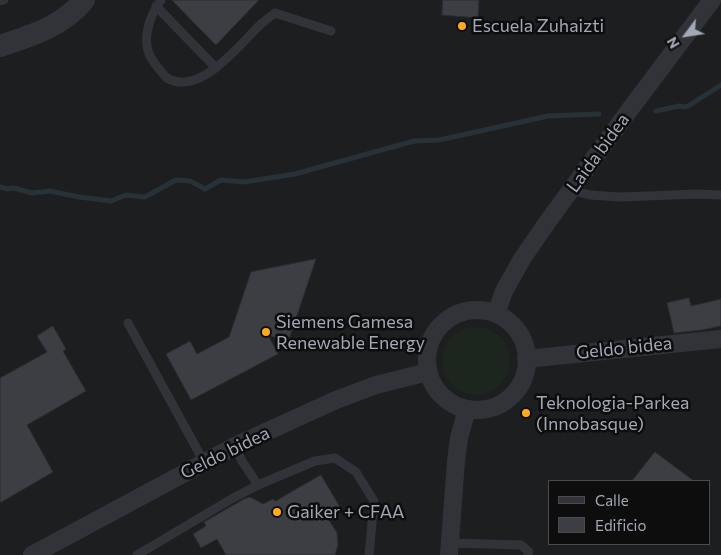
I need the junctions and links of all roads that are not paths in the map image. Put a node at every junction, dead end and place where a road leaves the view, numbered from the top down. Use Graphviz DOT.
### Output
graph roads {
  1 [pos="4,0"];
  2 [pos="84,0"];
  3 [pos="712,0"];
  4 [pos="0,1"];
  5 [pos="159,3"];
  6 [pos="331,30"];
  7 [pos="0,46"];
  8 [pos="216,68"];
  9 [pos="571,190"];
  10 [pos="721,195"];
  11 [pos="496,314"];
  12 [pos="128,323"];
  13 [pos="721,339"];
  14 [pos="526,359"];
  15 [pos="428,372"];
  16 [pos="467,409"];
  17 [pos="235,446"];
  18 [pos="204,462"];
  19 [pos="258,485"];
  20 [pos="450,549"];
  21 [pos="32,555"];
  22 [pos="137,555"];
  23 [pos="369,555"];
  24 [pos="528,555"];
  1 -- 4 [label="lane"];
  2 -- 7 [label="street"];
  3 -- 9 [label="street, Laida bidea"];
  5 -- 8 [label="lane"];
  5 -- 8 [label="lane"];
  6 -- 8 [label="lane"];
  9 -- 10 [label="lane"];
  9 -- 11 [label="street, Laida bidea"];
  11 -- 14 [label="street"];
  11 -- 15 [label="street"];
  12 -- 18 [label="lane"];
  13 -- 14 [label="street, Geldo bidea"];
  14 -- 16 [label="street"];
  15 -- 16 [label="street"];
  15 -- 17 [label="street, Geldo bidea"];
  16 -- 20 [label="street"];
  17 -- 18 [label="street, Geldo bidea"];
  17 -- 19 [label="lane"];
  18 -- 21 [label="street, Geldo bidea"];
  19 -- 22 [label="lane"];
  19 -- 23 [label="lane"];
  20 -- 24 [label="lane"];
}
